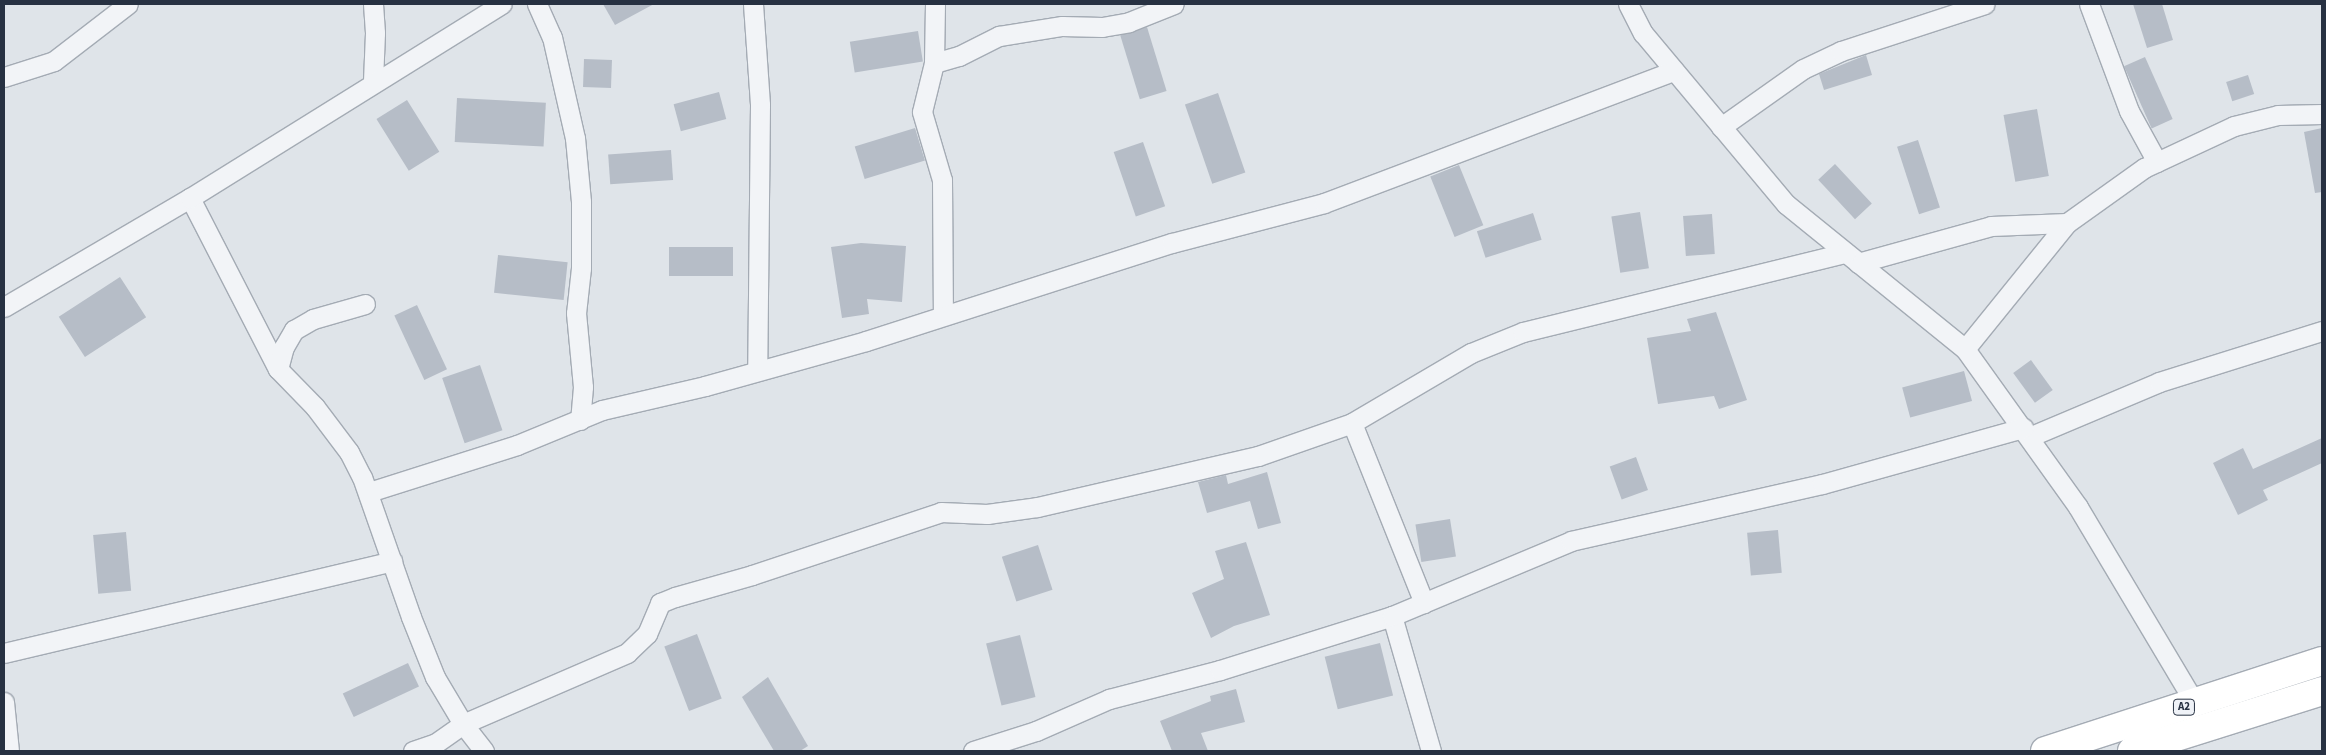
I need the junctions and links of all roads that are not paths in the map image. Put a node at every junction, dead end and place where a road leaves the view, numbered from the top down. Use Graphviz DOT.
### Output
graph roads {
  1 [pos="128,4"];
  2 [pos="372,4"];
  3 [pos="502,4"];
  4 [pos="538,4"];
  5 [pos="753,4"];
  6 [pos="935,4"];
  7 [pos="1174,4"];
  8 [pos="1628,4"];
  9 [pos="1985,4"];
  10 [pos="2089,4"];
  11 [pos="934,63"];
  12 [pos="1674,71"];
  13 [pos="4,77"];
  14 [pos="373,82"];
  15 [pos="2322,114"];
  16 [pos="1721,127"];
  17 [pos="2156,162"];
  18 [pos="190,198"];
  19 [pos="2067,223"];
  20 [pos="1851,258"];
  21 [pos="364,304"];
  22 [pos="4,307"];
  23 [pos="943,315"];
  24 [pos="2322,331"];
  25 [pos="1965,349"];
  26 [pos="278,369"];
  27 [pos="757,371"];
  28 [pos="580,420"];
  29 [pos="1352,423"];
  30 [pos="2026,432"];
  31 [pos="369,492"];
  32 [pos="392,561"];
  33 [pos="1424,604"];
  34 [pos="1392,616"];
  35 [pos="4,653"];
  36 [pos="2322,661"];
  37 [pos="2322,691"];
  38 [pos="4,702"];
  39 [pos="2195,703"];
  40 [pos="463,724"];
  41 [pos="5,730"];
  42 [pos="10,751"];
  43 [pos="413,751"];
  44 [pos="484,751"];
  45 [pos="973,751"];
  46 [pos="1431,751"];
  47 [pos="2045,751"];
  48 [pos="2132,751"];
  1 -- 13 [label="street"];
  2 -- 14 [label="street"];
  3 -- 14 [label="street"];
  4 -- 28 [label="street"];
  5 -- 27 [label="street"];
  6 -- 11 [label="street"];
  7 -- 11 [label="street"];
  8 -- 12 [label="street"];
  9 -- 16 [label="street"];
  10 -- 17 [label="street"];
  11 -- 23 [label="street"];
  12 -- 16 [label="street"];
  12 -- 23 [label="street"];
  14 -- 18 [label="street"];
  15 -- 17 [label="street"];
  16 -- 20 [label="street"];
  17 -- 19 [label="street"];
  18 -- 22 [label="street"];
  18 -- 26 [label="street"];
  19 -- 20 [label="street"];
  19 -- 25 [label="street"];
  20 -- 25 [label="street"];
  20 -- 29 [label="street"];
  21 -- 26 [label="street"];
  23 -- 27 [label="street"];
  24 -- 30 [label="street"];
  25 -- 30 [label="street"];
  26 -- 31 [label="street"];
  27 -- 28 [label="street"];
  28 -- 31 [label="street"];
  29 -- 33 [label="street"];
  29 -- 40 [label="street"];
  30 -- 33 [label="street"];
  30 -- 39 [label="street"];
  31 -- 32 [label="street"];
  32 -- 35 [label="street"];
  32 -- 40 [label="street"];
  33 -- 34 [label="street"];
  34 -- 45 [label="street"];
  34 -- 46 [label="street"];
  36 -- 39 [label="highway, A2"];
  37 -- 48 [label="highway, A2"];
  38 -- 41 [label="street"];
  39 -- 47 [label="highway, A2"];
  40 -- 43 [label="street"];
  40 -- 44 [label="street"];
  41 -- 42 [label="street"];
}
